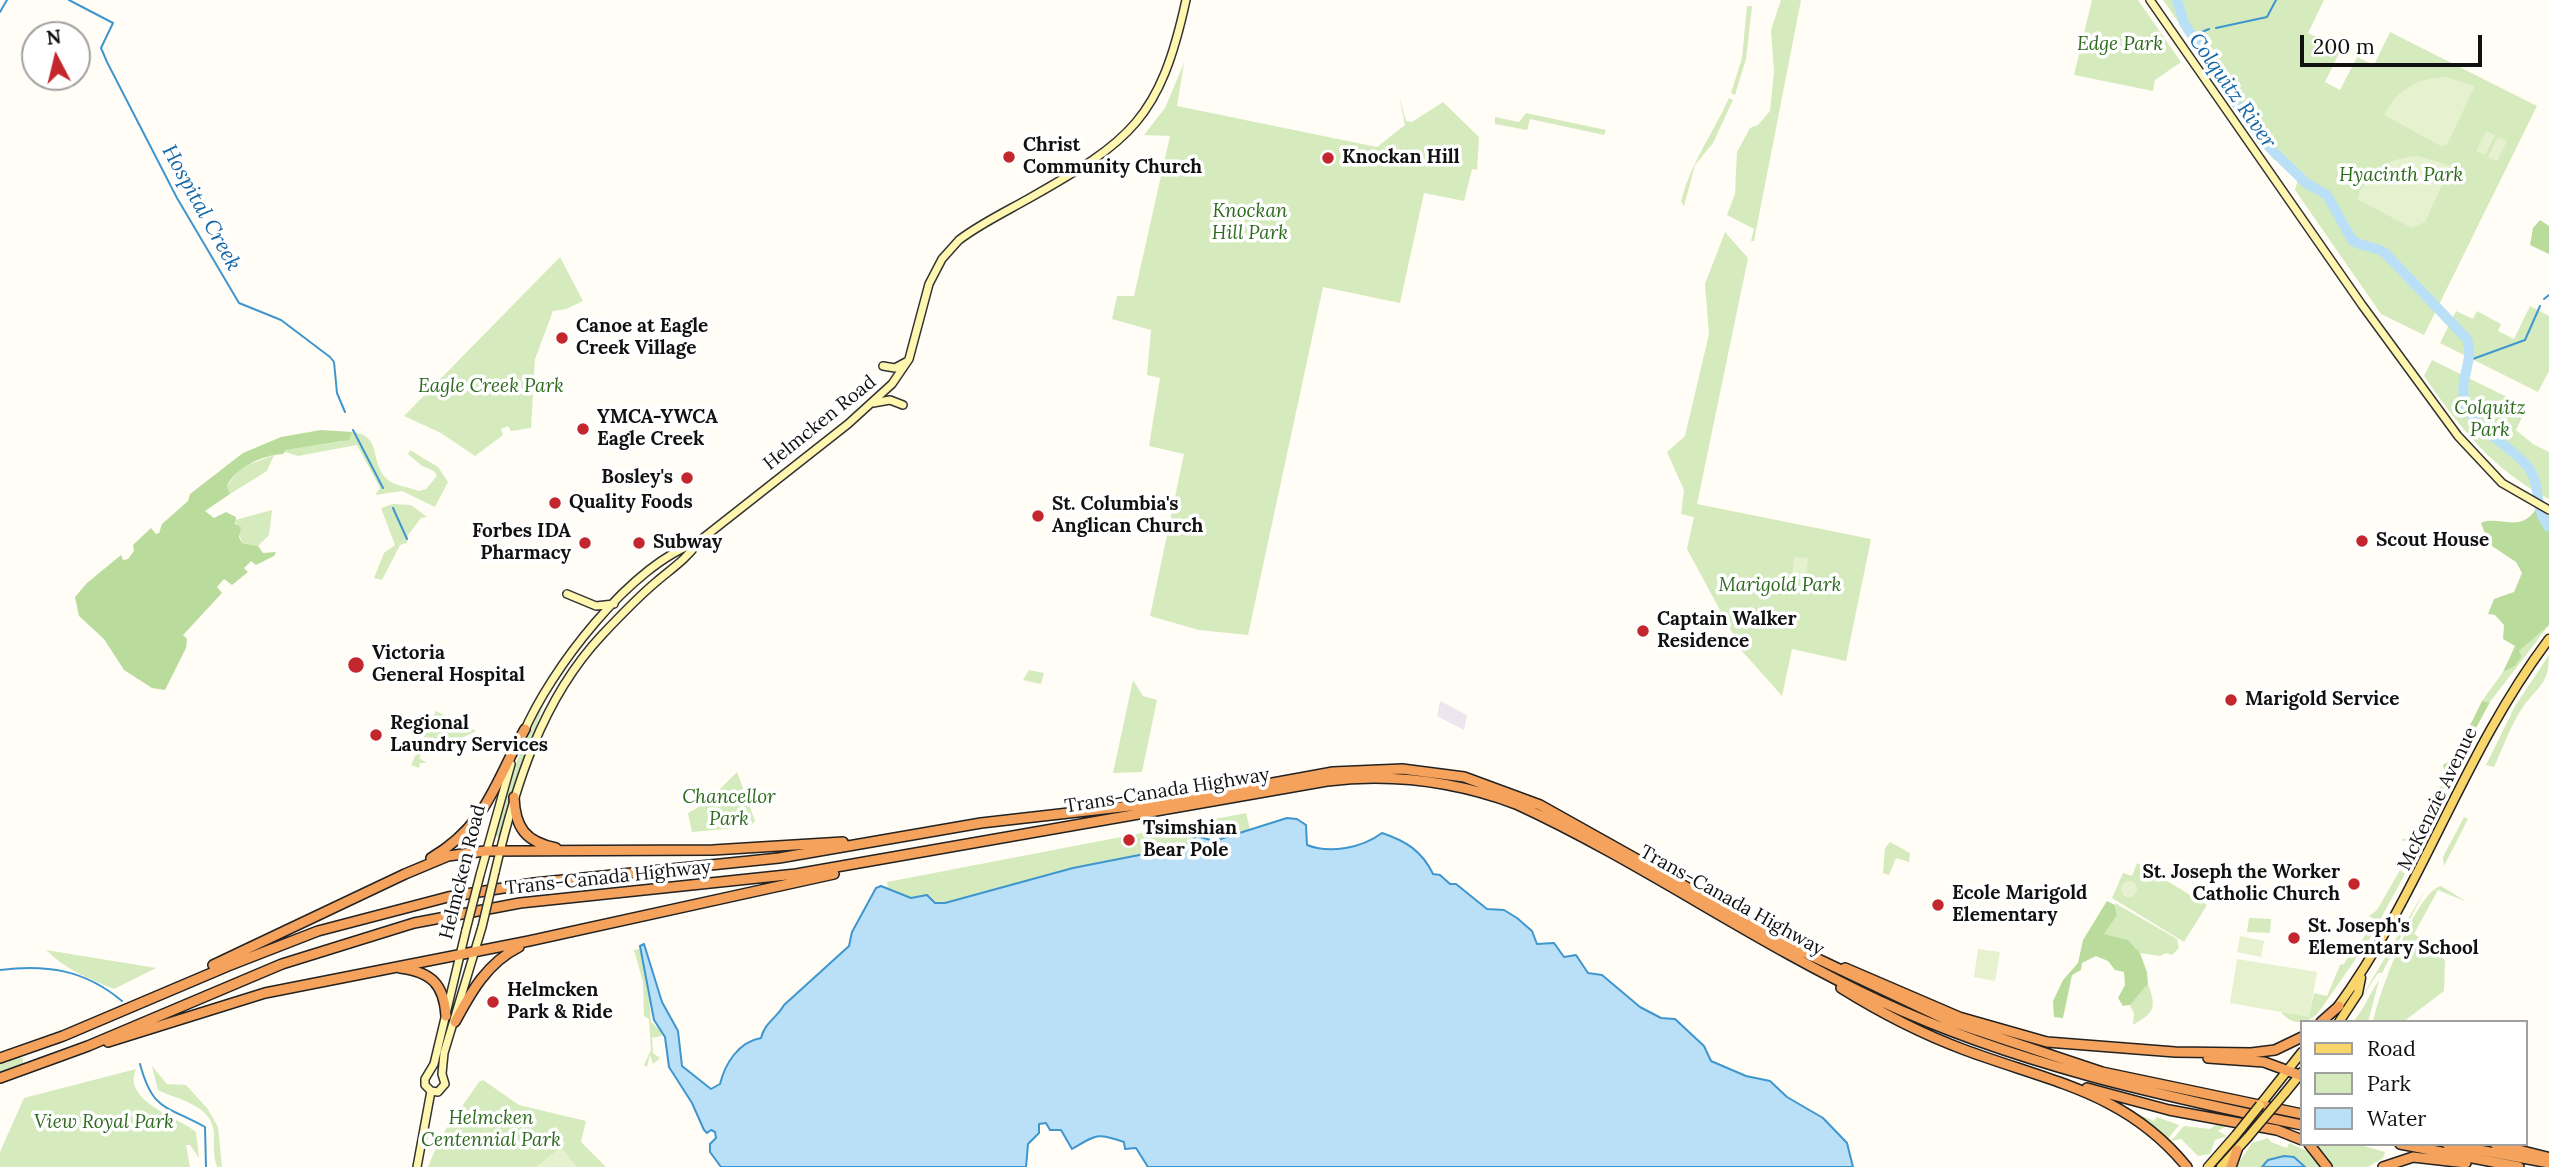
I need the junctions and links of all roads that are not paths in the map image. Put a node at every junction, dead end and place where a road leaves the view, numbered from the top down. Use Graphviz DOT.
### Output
graph roads {
  1 [pos="1186,0"];
  2 [pos="2150,0"];
  3 [pos="909,359"];
  4 [pos="883,366"];
  5 [pos="872,403"];
  6 [pos="902,405"];
  7 [pos="2546,508"];
  8 [pos="698,542"];
  9 [pos="567,594"];
  10 [pos="615,603"];
  11 [pos="2549,639"];
  12 [pos="525,730"];
  13 [pos="514,797"];
  14 [pos="959,826"];
  15 [pos="1010,835"];
  16 [pos="485,851"];
  17 [pos="593,851"];
  18 [pos="500,852"];
  19 [pos="405,874"];
  20 [pos="529,941"];
  21 [pos="1799,950"];
  22 [pos="475,952"];
  23 [pos="458,955"];
  24 [pos="1808,965"];
  25 [pos="391,967"];
  26 [pos="2361,976"];
  27 [pos="144,1002"];
  28 [pos="2339,1006"];
  29 [pos="446,1016"];
  30 [pos="2323,1020"];
  31 [pos="2328,1020"];
  32 [pos="2340,1020"];
  33 [pos="455,1023"];
  34 [pos="2300,1038"];
  35 [pos="88,1046"];
  36 [pos="2175,1052"];
  37 [pos="2300,1054"];
  38 [pos="0,1058"];
  39 [pos="2287,1070"];
  40 [pos="428,1074"];
  41 [pos="442,1074"];
  42 [pos="2300,1074"];
  43 [pos="2300,1075"];
  44 [pos="0,1078"];
  45 [pos="2063,1083"];
  46 [pos="433,1092"];
  47 [pos="2300,1114"];
  48 [pos="2300,1125"];
  49 [pos="2300,1139"];
  50 [pos="2311,1146"];
  51 [pos="2410,1146"];
  52 [pos="2457,1146"];
  53 [pos="2503,1146"];
  54 [pos="2237,1150"];
  55 [pos="2549,1158"];
  56 [pos="2549,1163"];
  57 [pos="2500,1164"];
  58 [pos="417,1167"];
  59 [pos="2186,1167"];
  60 [pos="2208,1167"];
  61 [pos="2221,1167"];
  62 [pos="2231,1167"];
  63 [pos="2327,1167"];
  64 [pos="2383,1167"];
  65 [pos="2519,1167"];
  1 -- 3 [label="main road, Helmcken Road"];
  2 -- 7 [label="main road"];
  3 -- 4 [label="main road"];
  3 -- 5 [label="main road, Helmcken Road"];
  5 -- 6 [label="main road"];
  5 -- 8 [label="main road, Helmcken Road"];
  8 -- 10 [label="main road, Helmcken Road"];
  8 -- 13 [label="main road, Helmcken Road"];
  9 -- 10 [label="main road"];
  10 -- 12 [label="main road, Helmcken Road"];
  11 -- 26 [label="main road, McKenzie Avenue"];
  12 -- 16 [label="main road, Helmcken Road"];
  12 -- 19 [label="highway"];
  13 -- 17 [label="highway"];
  13 -- 18 [label="main road, Helmcken Road"];
  14 -- 17 [label="highway"];
  14 -- 21 [label="highway, Trans-Canada Highway"];
  14 -- 27 [label="highway, Trans-Canada Highway"];
  15 -- 20 [label="highway"];
  15 -- 24 [label="highway, Trans-Canada Highway"];
  15 -- 35 [label="highway, Trans-Canada Highway"];
  16 -- 18 [label="highway"];
  16 -- 19 [label="highway"];
  16 -- 23 [label="main road, Helmcken Road, bridge"];
  17 -- 18 [label="highway"];
  18 -- 22 [label="main road, Helmcken Road, bridge"];
  19 -- 27 [label="highway"];
  20 -- 22 [label="highway"];
  20 -- 33 [label="highway"];
  21 -- 36 [label="highway"];
  21 -- 47 [label="highway, Trans-Canada Highway"];
  22 -- 23 [label="highway"];
  22 -- 33 [label="main road, Helmcken Road"];
  23 -- 25 [label="highway"];
  23 -- 29 [label="main road, Helmcken Road"];
  24 -- 45 [label="highway"];
  24 -- 48 [label="highway, Trans-Canada Highway"];
  25 -- 29 [label="highway"];
  25 -- 35 [label="highway"];
  26 -- 28 [label="main road, McKenzie Avenue"];
  26 -- 32 [label="main road, McKenzie Avenue"];
  27 -- 38 [label="highway, Trans-Canada Highway"];
  28 -- 30 [label="highway"];
  28 -- 31 [label="main road, McKenzie Avenue"];
  29 -- 40 [label="main road, Helmcken Road"];
  33 -- 41 [label="main road, Helmcken Road"];
  34 -- 36 [label="highway"];
  35 -- 44 [label="highway, Trans-Canada Highway"];
  36 -- 39 [label="highway"];
  37 -- 39 [label="main road"];
  39 -- 42 [label="highway"];
  39 -- 60 [label="main road, bridge"];
  40 -- 41 [label="main road"];
  40 -- 46 [label="main road"];
  41 -- 46 [label="main road, Helmcken Road"];
  43 -- 54 [label="main road, bridge"];
  45 -- 49 [label="highway"];
  45 -- 59 [label="highway"];
  46 -- 58 [label="main road"];
  50 -- 63 [label="highway"];
  51 -- 57 [label="highway"];
  52 -- 56 [label="highway"];
  53 -- 55 [label="highway"];
  54 -- 61 [label="main road"];
  54 -- 62 [label="highway"];
  57 -- 64 [label="highway"];
  57 -- 65 [label="highway"];
}
